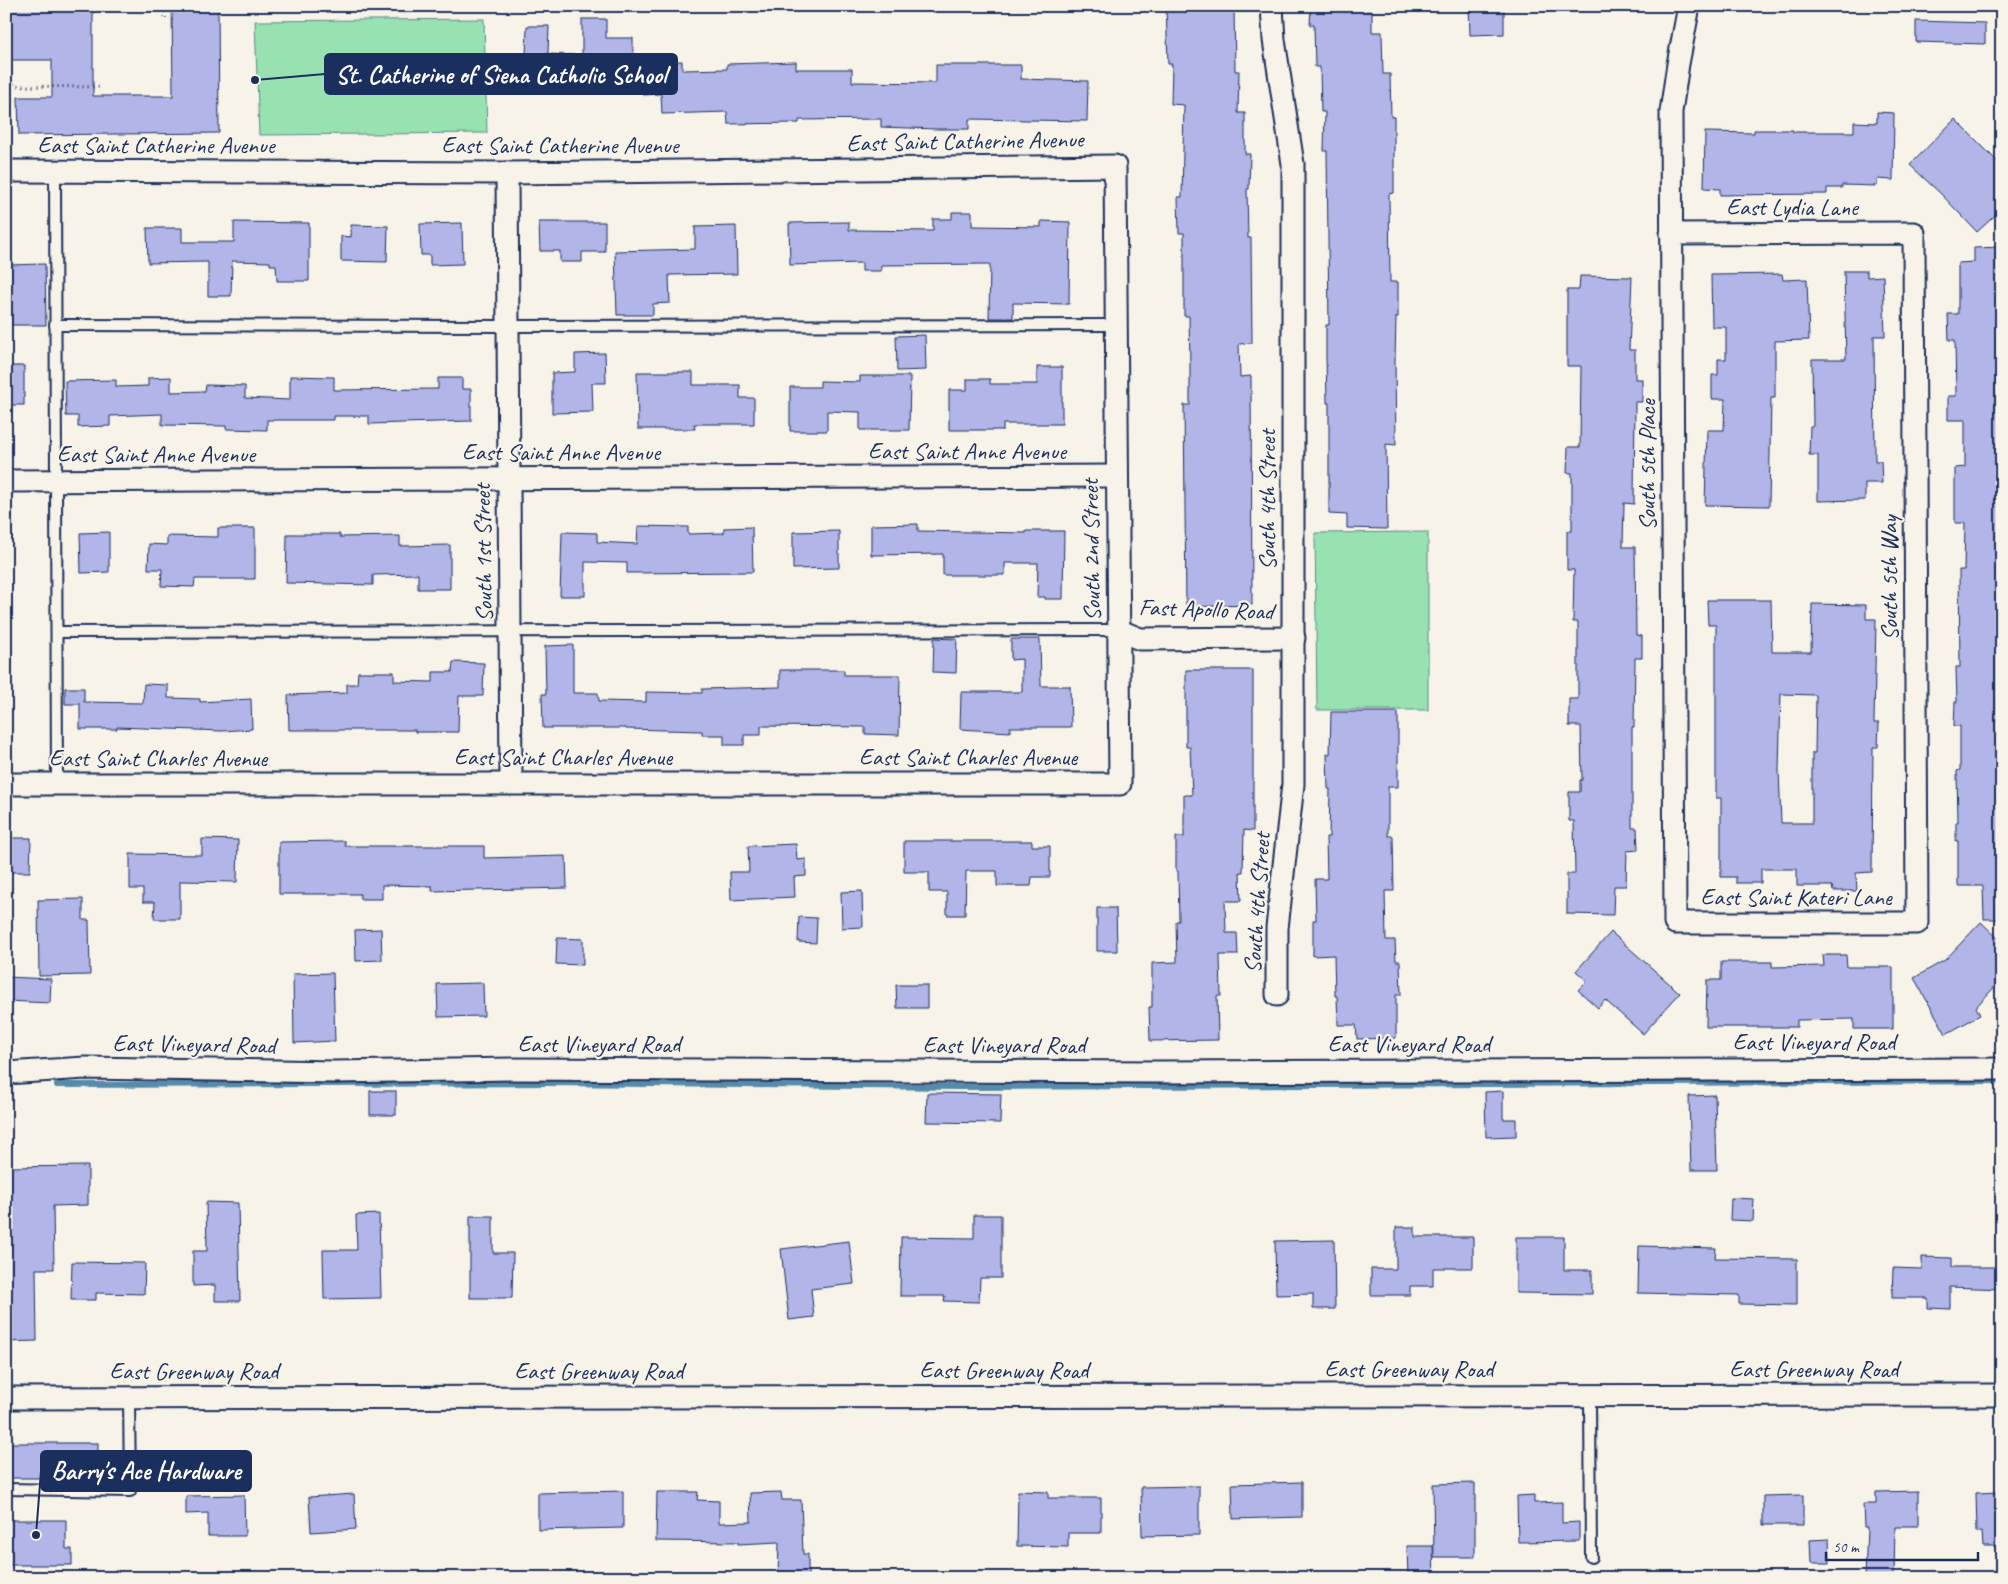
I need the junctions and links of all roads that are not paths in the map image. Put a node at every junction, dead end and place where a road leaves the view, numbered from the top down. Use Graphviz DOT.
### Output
graph roads {
  1 [pos="1272,6"];
  2 [pos="1689,7"];
  3 [pos="1115,166"];
  4 [pos="55,170"];
  5 [pos="6,171"];
  6 [pos="507,172"];
  7 [pos="1914,233"];
  8 [pos="1672,234"];
  9 [pos="56,325"];
  10 [pos="1116,325"];
  11 [pos="508,326"];
  12 [pos="1117,476"];
  13 [pos="508,478"];
  14 [pos="6,481"];
  15 [pos="56,481"];
  16 [pos="510,630"];
  17 [pos="1118,630"];
  18 [pos="57,632"];
  19 [pos="1294,638"];
  20 [pos="511,783"];
  21 [pos="6,784"];
  22 [pos="57,784"];
  23 [pos="1120,784"];
  24 [pos="1675,923"];
  25 [pos="1917,924"];
  26 [pos="1276,995"];
  27 [pos="2002,1069"];
  28 [pos="6,1073"];
  29 [pos="2002,1395"];
  30 [pos="1590,1396"];
  31 [pos="6,1398"];
  32 [pos="129,1398"];
  33 [pos="6,1489"];
  34 [pos="1591,1557"];
  1 -- 19 [label="street, South 4th Street"];
  2 -- 8 [label="street, South 5th Place"];
  3 -- 6 [label="street, East Saint Catherine Avenue"];
  3 -- 10 [label="street, South 2nd Street"];
  4 -- 5 [label="street, East Saint Catherine Avenue"];
  4 -- 6 [label="street, East Saint Catherine Avenue"];
  4 -- 9 [label="lane"];
  6 -- 11 [label="street, South 1st Street"];
  7 -- 8 [label="street, East Lydia Lane"];
  7 -- 25 [label="street, South 5th Way"];
  8 -- 24 [label="street, South 5th Place"];
  9 -- 11 [label="lane"];
  9 -- 15 [label="lane"];
  10 -- 11 [label="lane"];
  10 -- 12 [label="street, South 2nd Street"];
  11 -- 13 [label="street, South 1st Street"];
  12 -- 13 [label="street, East Saint Anne Avenue"];
  12 -- 17 [label="street, South 2nd Street"];
  13 -- 15 [label="street, East Saint Anne Avenue"];
  13 -- 16 [label="street, South 1st Street"];
  14 -- 15 [label="street, East Saint Anne Avenue"];
  15 -- 18 [label="lane"];
  16 -- 17 [label="lane"];
  16 -- 18 [label="lane"];
  16 -- 20 [label="street, South 1st Street"];
  17 -- 19 [label="street, Fast Apollo Road"];
  17 -- 23 [label="street, South 2nd Street"];
  18 -- 22 [label="lane"];
  19 -- 26 [label="street, South 4th Street"];
  20 -- 22 [label="street, East Saint Charles Avenue"];
  20 -- 23 [label="street, East Saint Charles Avenue"];
  21 -- 22 [label="street, East Saint Charles Avenue"];
  24 -- 25 [label="street, East Saint Kateri Lane"];
  27 -- 28 [label="street, East Vineyard Road"];
  29 -- 30 [label="street, East Greenway Road"];
  30 -- 32 [label="street, East Greenway Road"];
  30 -- 34 [label="lane"];
  31 -- 32 [label="street, East Greenway Road"];
  32 -- 33 [label="lane"];
}
